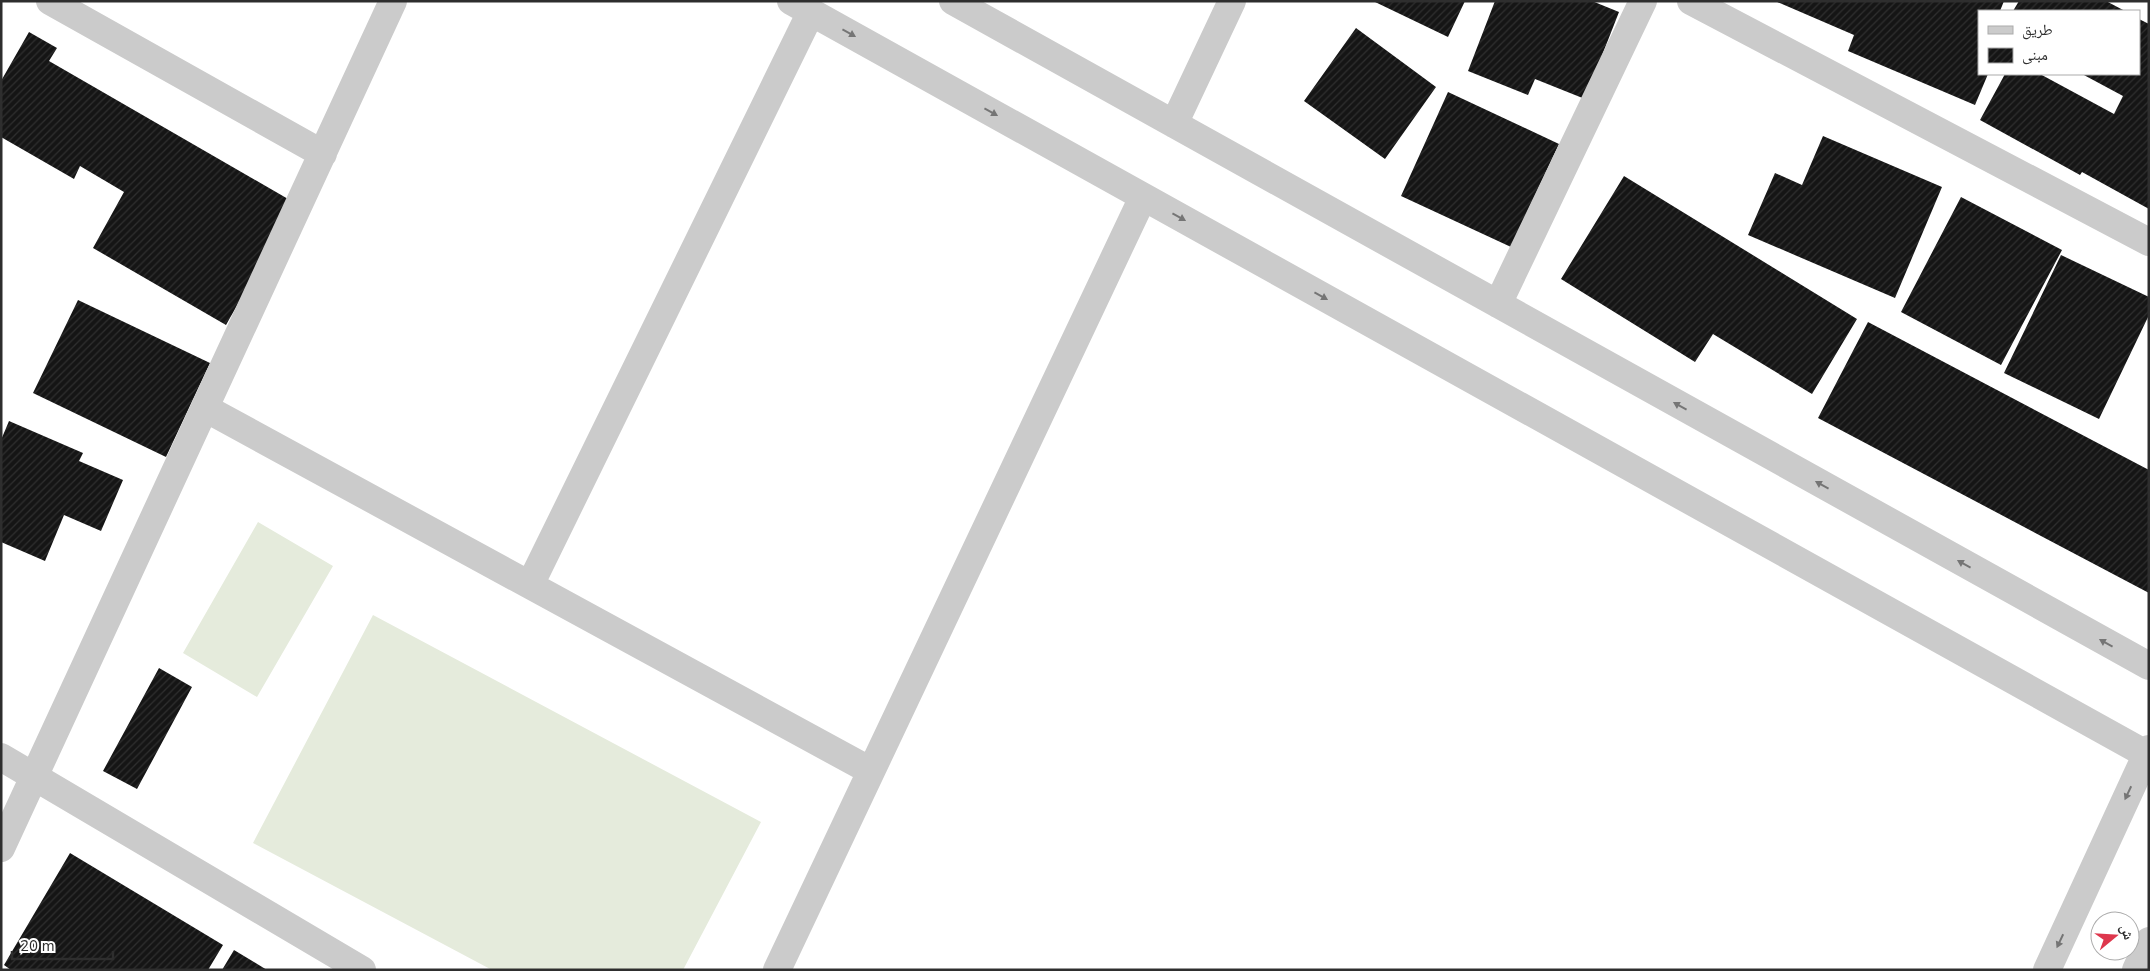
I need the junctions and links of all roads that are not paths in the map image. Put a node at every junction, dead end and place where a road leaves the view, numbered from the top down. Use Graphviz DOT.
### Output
graph roads {
  1 [pos="50,1"];
  2 [pos="393,1"];
  3 [pos="953,1"];
  4 [pos="1232,1"];
  5 [pos="1643,1"];
  6 [pos="1691,1"];
  7 [pos="801,7"];
  8 [pos="1174,124"];
  9 [pos="323,154"];
  10 [pos="1143,197"];
  11 [pos="2149,242"];
  12 [pos="1498,304"];
  13 [pos="205,408"];
  14 [pos="530,585"];
  15 [pos="2149,666"];
  16 [pos="2148,752"];
  17 [pos="1,757"];
  18 [pos="871,771"];
  19 [pos="34,777"];
  20 [pos="1,848"];
  21 [pos="2149,941"];
  22 [pos="362,970"];
  23 [pos="777,970"];
  24 [pos="2047,970"];
  25 [pos="2136,970"];
  1 -- 9 [label="street"];
  2 -- 9 [label="street"];
  3 -- 8 [label="street"];
  4 -- 8 [label="street"];
  5 -- 12 [label="street"];
  6 -- 11 [label="street"];
  7 -- 10 [label="street, one-way"];
  7 -- 14 [label="street"];
  8 -- 12 [label="street"];
  9 -- 13 [label="street"];
  10 -- 16 [label="street, one-way"];
  10 -- 18 [label="street"];
  15 -- 12 [label="street, one-way"];
  13 -- 14 [label="street"];
  13 -- 19 [label="street"];
  14 -- 18 [label="street"];
  16 -- 24 [label="street, one-way"];
  17 -- 19 [label="street"];
  18 -- 23 [label="street"];
  19 -- 20 [label="street"];
  19 -- 22 [label="street"];
  21 -- 25 [label="street"];
}
